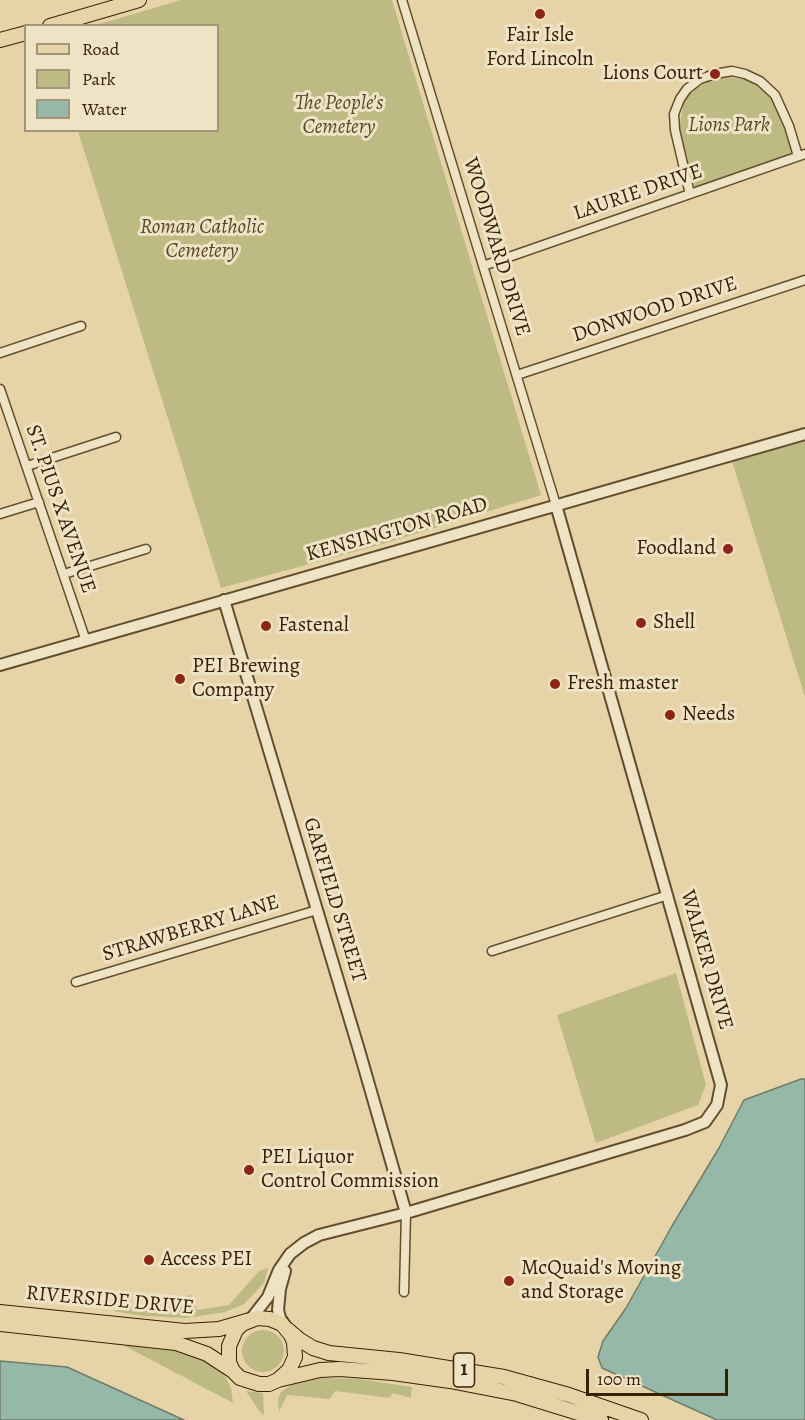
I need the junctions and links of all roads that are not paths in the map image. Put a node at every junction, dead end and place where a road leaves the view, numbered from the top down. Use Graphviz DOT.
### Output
graph roads {
  1 [pos="139,0"];
  2 [pos="402,0"];
  3 [pos="57,24"];
  4 [pos="24,34"];
  5 [pos="0,40"];
  6 [pos="802,155"];
  7 [pos="690,194"];
  8 [pos="483,266"];
  9 [pos="805,280"];
  10 [pos="81,326"];
  11 [pos="0,353"];
  12 [pos="516,375"];
  13 [pos="0,389"];
  14 [pos="805,434"];
  15 [pos="116,437"];
  16 [pos="27,466"];
  17 [pos="39,502"];
  18 [pos="556,505"];
  19 [pos="0,514"];
  20 [pos="146,549"];
  21 [pos="64,574"];
  22 [pos="224,600"];
  23 [pos="86,641"];
  24 [pos="0,665"];
  25 [pos="668,895"];
  26 [pos="317,910"];
  27 [pos="492,951"];
  28 [pos="76,982"];
  29 [pos="406,1213"];
  30 [pos="333,1232"];
  31 [pos="404,1292"];
  32 [pos="0,1312"];
  33 [pos="250,1320"];
  34 [pos="0,1324"];
  35 [pos="287,1329"];
  36 [pos="232,1371"];
  37 [pos="278,1380"];
  38 [pos="601,1420"];
  39 [pos="641,1420"];
  1 -- 3 [label="main road"];
  2 -- 8 [label="street, WOODWARD DRIVE"];
  4 -- 5 [label="main road"];
  6 -- 7 [label="street, LAURIE DRIVE"];
  6 -- 7 [label="street"];
  7 -- 8 [label="street, LAURIE DRIVE"];
  8 -- 12 [label="street, WOODWARD DRIVE"];
  9 -- 12 [label="street, DONWOOD DRIVE"];
  10 -- 11 [label="street"];
  12 -- 18 [label="street, WOODWARD DRIVE"];
  13 -- 16 [label="street, ST. PIUS X AVENUE"];
  14 -- 18 [label="street, KENSINGTON ROAD"];
  15 -- 16 [label="street"];
  16 -- 17 [label="street, ST. PIUS X AVENUE"];
  17 -- 19 [label="street"];
  17 -- 21 [label="street, ST. PIUS X AVENUE"];
  18 -- 22 [label="street, KENSINGTON ROAD"];
  18 -- 25 [label="street, WALKER DRIVE"];
  20 -- 21 [label="street"];
  21 -- 23 [label="street, ST. PIUS X AVENUE"];
  22 -- 23 [label="street, KENSINGTON ROAD"];
  22 -- 26 [label="street, GARFIELD STREET"];
  23 -- 24 [label="street, KENSINGTON ROAD"];
  25 -- 27 [label="street"];
  25 -- 29 [label="street, WALKER DRIVE"];
  26 -- 28 [label="street, STRAWBERRY LANE"];
  26 -- 29 [label="street, GARFIELD STREET"];
  29 -- 30 [label="street"];
  29 -- 31 [label="street, GARFIELD STREET"];
  30 -- 33 [label="street"];
  30 -- 35 [label="street"];
  32 -- 33 [label="main road, RIVERSIDE DRIVE"];
  33 -- 35 [label="main road"];
  33 -- 36 [label="main road"];
  34 -- 36 [label="main road, RIVERSIDE DRIVE"];
  35 -- 37 [label="main road"];
  35 -- 39 [label="main road, 1"];
  36 -- 37 [label="main road"];
  37 -- 38 [label="main road, 1"];
}
